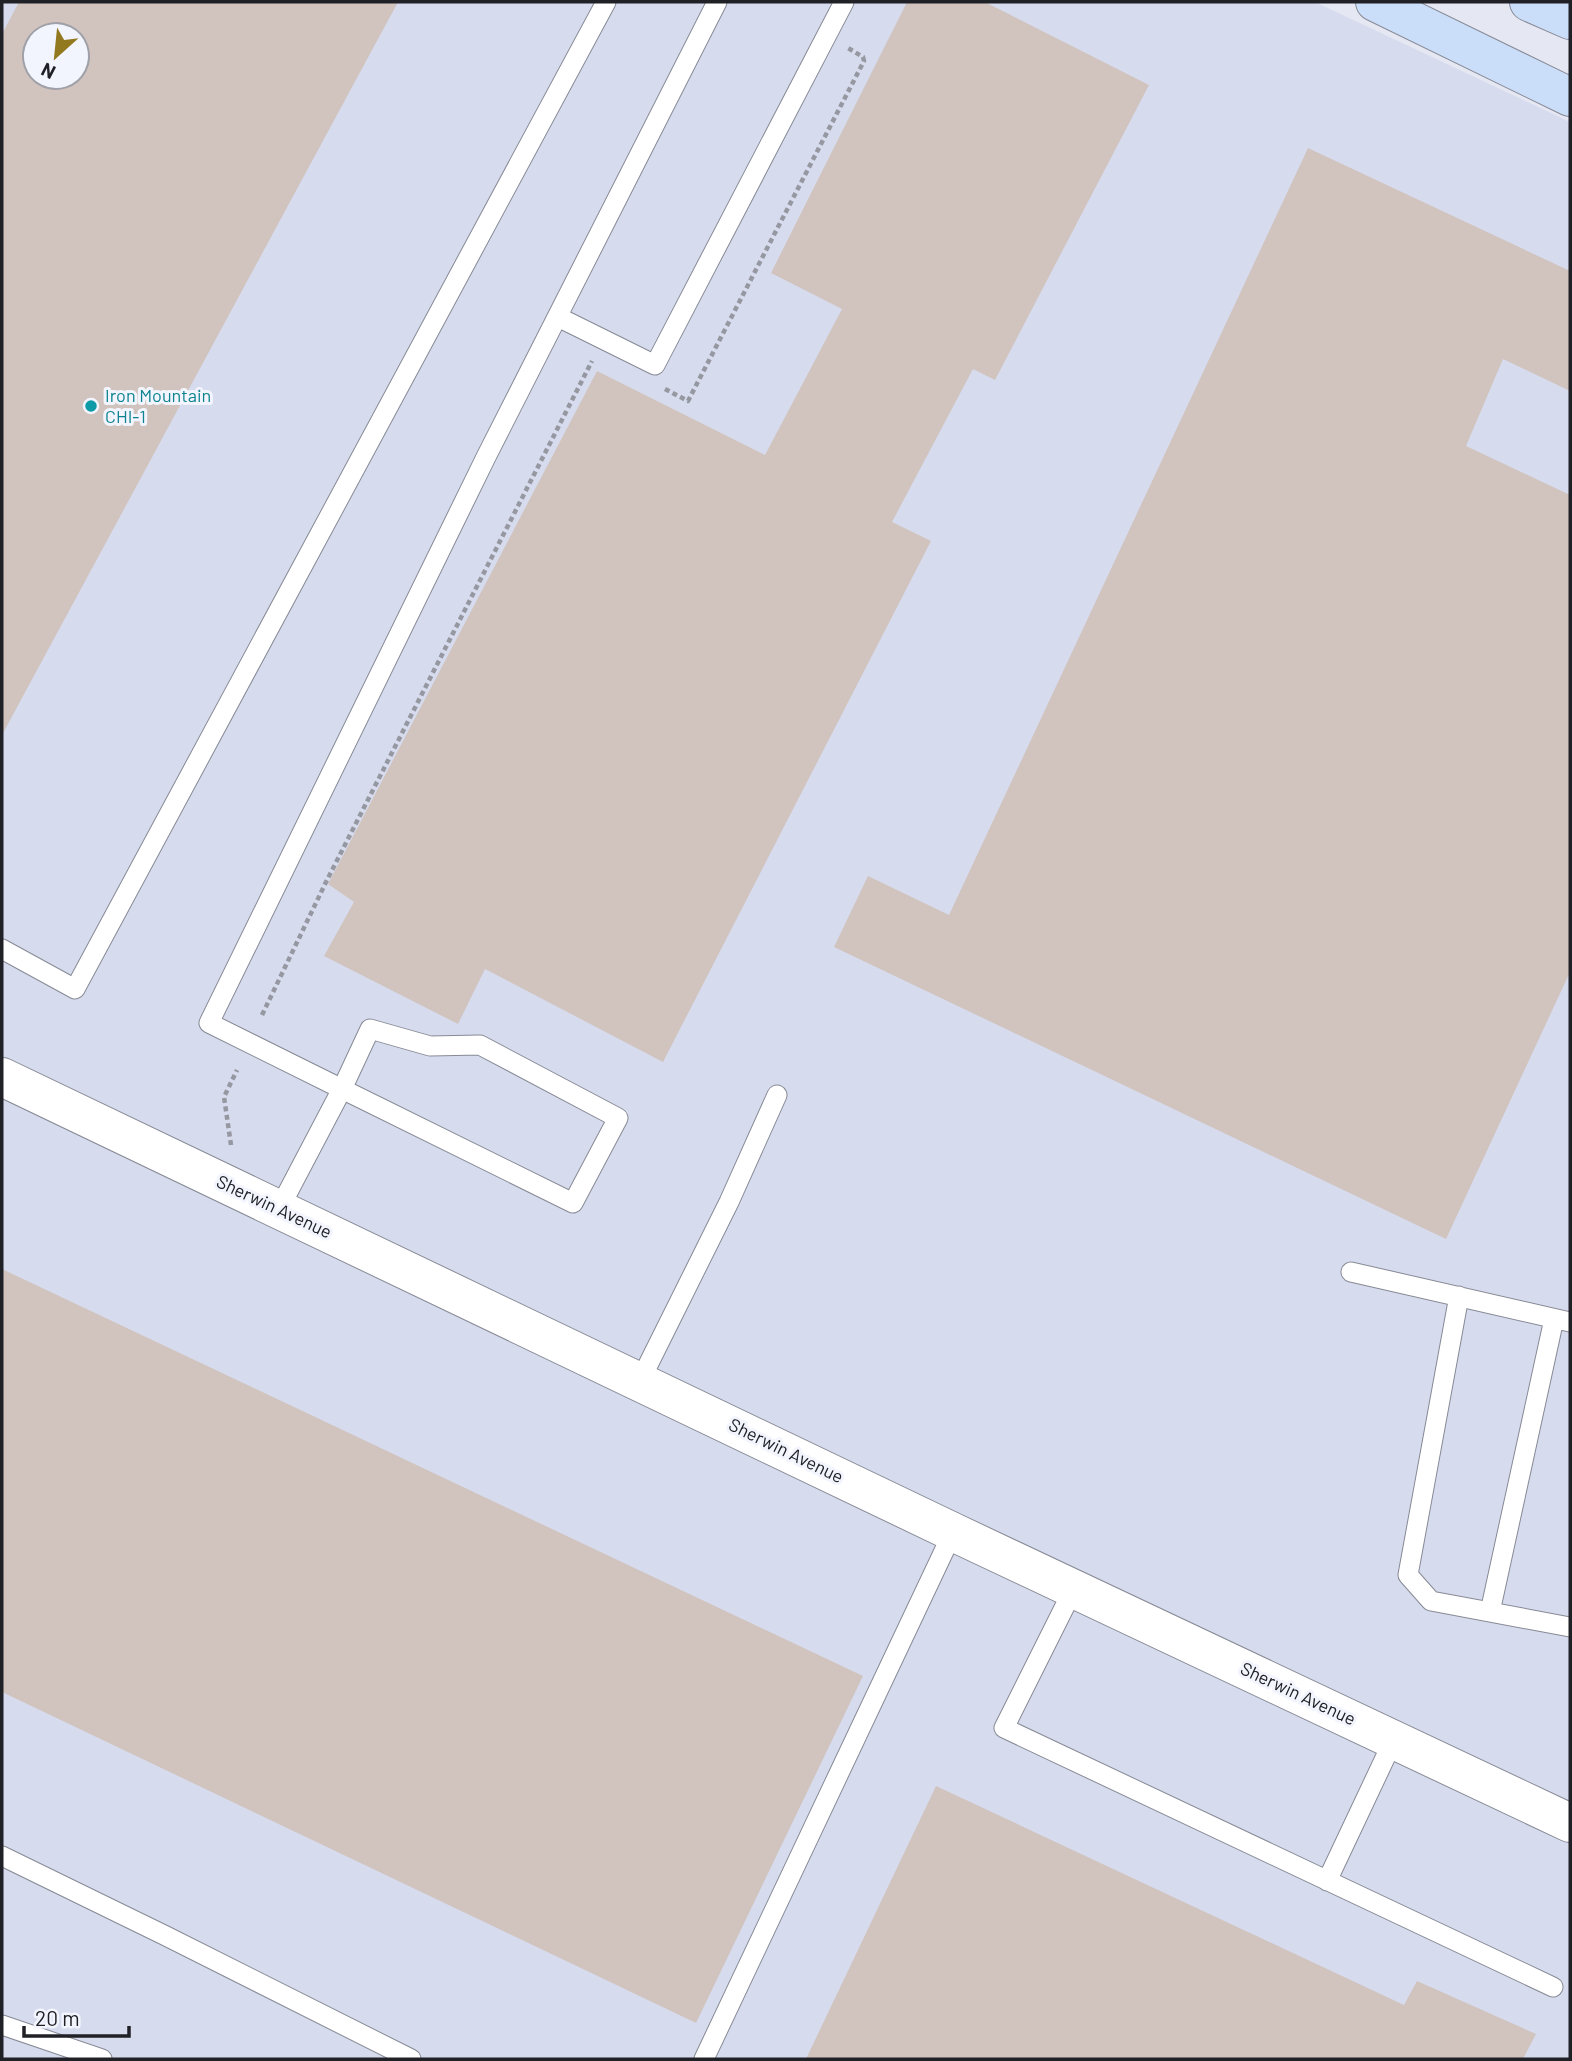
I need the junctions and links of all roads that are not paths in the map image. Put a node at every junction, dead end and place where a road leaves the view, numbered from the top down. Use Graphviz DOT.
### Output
graph roads {
  1 [pos="606,2"];
  2 [pos="717,2"];
  3 [pos="844,2"];
  4 [pos="1376,2"];
  5 [pos="1529,2"];
  6 [pos="1570,20"];
  7 [pos="1570,97"];
  8 [pos="558,317"];
  9 [pos="2,949"];
  10 [pos="2,1077"];
  11 [pos="342,1089"];
  12 [pos="777,1095"];
  13 [pos="279,1209"];
  14 [pos="1351,1272"];
  15 [pos="1459,1296"];
  16 [pos="1562,1321"];
  17 [pos="640,1381"];
  18 [pos="953,1532"];
  19 [pos="1074,1588"];
  20 [pos="1490,1612"];
  21 [pos="1570,1628"];
  22 [pos="1394,1739"];
  23 [pos="1570,1824"];
  24 [pos="2,1856"];
  25 [pos="1327,1881"];
  26 [pos="1553,1987"];
  27 [pos="2,2025"];
  28 [pos="102,2059"];
  29 [pos="411,2059"];
  30 [pos="704,2059"];
  1 -- 9 [label="lane"];
  2 -- 8 [label="lane"];
  3 -- 8 [label="lane"];
  4 -- 7 [label="main road"];
  5 -- 6 [label="main road"];
  8 -- 11 [label="lane"];
  10 -- 13 [label="street, Sherwin Avenue"];
  11 -- 11 [label="lane"];
  11 -- 13 [label="lane"];
  12 -- 17 [label="lane"];
  13 -- 17 [label="street, Sherwin Avenue"];
  14 -- 15 [label="lane"];
  15 -- 16 [label="lane"];
  15 -- 20 [label="lane"];
  16 -- 20 [label="lane"];
  17 -- 18 [label="street, Sherwin Avenue"];
  18 -- 19 [label="street, Sherwin Avenue"];
  18 -- 30 [label="lane"];
  19 -- 22 [label="street, Sherwin Avenue"];
  19 -- 25 [label="lane"];
  20 -- 21 [label="lane"];
  22 -- 23 [label="street, Sherwin Avenue"];
  22 -- 25 [label="lane"];
  24 -- 29 [label="lane"];
  25 -- 26 [label="lane"];
  27 -- 28 [label="lane"];
}
